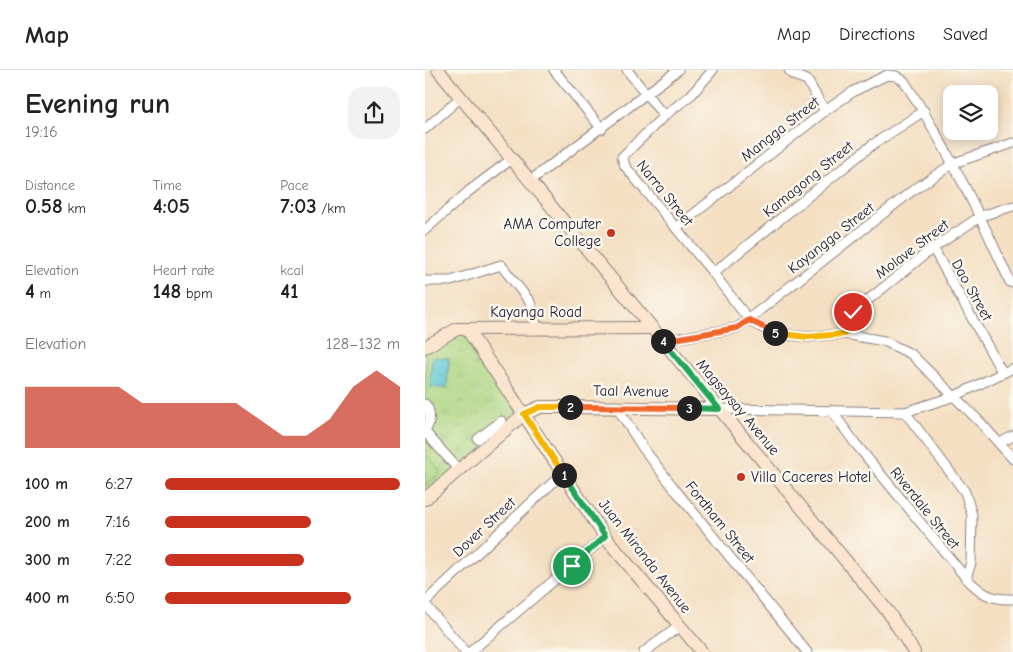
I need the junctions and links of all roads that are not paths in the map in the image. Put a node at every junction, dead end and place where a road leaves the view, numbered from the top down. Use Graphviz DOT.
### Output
graph roads {
  1 [pos="438,70"];
  2 [pos="554,70"];
  3 [pos="627,70"];
  4 [pos="678,70"];
  5 [pos="713,70"];
  6 [pos="789,70"];
  7 [pos="647,94"];
  8 [pos="461,97"];
  9 [pos="825,111"];
  10 [pos="924,112"];
  11 [pos="664,116"];
  12 [pos="602,128"];
  13 [pos="425,129"];
  14 [pos="1013,143"];
  15 [pos="513,158"];
  16 [pos="954,164"];
  17 [pos="531,180"];
  18 [pos="1013,206"];
  19 [pos="981,216"];
  20 [pos="676,228"];
  21 [pos="425,230"];
  22 [pos="933,248"];
  23 [pos="713,273"];
  24 [pos="425,281"];
  25 [pos="1013,283"];
  26 [pos="749,320"];
  27 [pos="537,328"];
  28 [pos="651,328"];
  29 [pos="467,329"];
  30 [pos="491,329"];
  31 [pos="844,334"];
  32 [pos="662,341"];
  33 [pos="480,345"];
  34 [pos="425,346"];
  35 [pos="1013,368"];
  36 [pos="1003,372"];
  37 [pos="955,396"];
  38 [pos="425,404"];
  39 [pos="616,406"];
  40 [pos="719,409"];
  41 [pos="831,410"];
  42 [pos="905,412"];
  43 [pos="524,414"];
  44 [pos="501,421"];
  45 [pos="425,432"];
  46 [pos="1013,436"];
  47 [pos="477,439"];
  48 [pos="1000,443"];
  49 [pos="1013,459"];
  50 [pos="459,470"];
  51 [pos="563,473"];
  52 [pos="425,499"];
  53 [pos="605,536"];
  54 [pos="966,578"];
  55 [pos="1013,599"];
  56 [pos="425,603"];
  57 [pos="680,626"];
  58 [pos="465,652"];
  59 [pos="469,652"];
  60 [pos="644,652"];
  61 [pos="702,652"];
  62 [pos="807,652"];
  63 [pos="914,652"];
  1 -- 8 [label="street, Magsaysay Avenue"];
  2 -- 12 [label="street"];
  3 -- 7 [label="street"];
  4 -- 7 [label="street"];
  5 -- 11 [label="street, Narra Street"];
  6 -- 9 [label="street"];
  7 -- 11 [label="street"];
  7 -- 12 [label="street"];
  8 -- 13 [label="street"];
  8 -- 15 [label="street, Magsaysay Avenue"];
  9 -- 10 [label="street, Mangga Street"];
  9 -- 20 [label="street, Mangga Street"];
  10 -- 16 [label="street"];
  10 -- 23 [label="street, Kamagong Street"];
  11 -- 20 [label="street, Narra Street"];
  12 -- 17 [label="street"];
  14 -- 16 [label="street, Kayangga Street"];
  15 -- 17 [label="street, Magsaysay Avenue"];
  15 -- 21 [label="street"];
  16 -- 19 [label="street"];
  16 -- 26 [label="street, Kayangga Street"];
  17 -- 28 [label="street, Magsaysay Avenue"];
  18 -- 19 [label="street, Molave Street"];
  19 -- 22 [label="street, Molave Street"];
  19 -- 25 [label="street"];
  20 -- 23 [label="street, Narra Street"];
  22 -- 31 [label="street, Molave Street"];
  22 -- 36 [label="street, Dao Street"];
  23 -- 26 [label="street, Narra Street"];
  24 -- 27 [label="street"];
  26 -- 31 [label="street"];
  26 -- 32 [label="street, Kayangga Street"];
  27 -- 28 [label="street, Kayanga Road"];
  27 -- 30 [label="street, Kayanga Road"];
  28 -- 32 [label="street, Magsaysay Avenue"];
  29 -- 30 [label="street, Kayanga Road"];
  29 -- 33 [label="street, Juan Miranda Avenue"];
  29 -- 34 [label="street, Kayanga Road"];
  30 -- 33 [label="street"];
  31 -- 37 [label="street"];
  32 -- 40 [label="street, Magsaysay Avenue"];
  33 -- 43 [label="street, Juan Miranda Avenue"];
  35 -- 36 [label="street"];
  36 -- 37 [label="street"];
  37 -- 42 [label="street"];
  37 -- 48 [label="street"];
  38 -- 45 [label="street"];
  39 -- 40 [label="street, Taal Avenue"];
  39 -- 43 [label="street, Taal Avenue"];
  39 -- 62 [label="street, Fordham Street"];
  40 -- 41 [label="street"];
  40 -- 63 [label="street, Magsaysay Avenue"];
  41 -- 42 [label="street"];
  41 -- 54 [label="street, Riverdale Street"];
  42 -- 54 [label="street"];
  43 -- 50 [label="street, Taal Avenue"];
  43 -- 51 [label="street, Juan Miranda Avenue"];
  44 -- 47 [label="street"];
  45 -- 50 [label="street"];
  46 -- 48 [label="street"];
  48 -- 49 [label="street"];
  50 -- 52 [label="street, Taal Avenue"];
  51 -- 53 [label="street, Juan Miranda Avenue"];
  51 -- 56 [label="street, Dover Street"];
  53 -- 57 [label="street, Juan Miranda Avenue"];
  53 -- 59 [label="street"];
  54 -- 55 [label="street, Riverdale Street"];
  56 -- 58 [label="street"];
  57 -- 60 [label="street"];
  57 -- 61 [label="street, Juan Miranda Avenue"];
}
